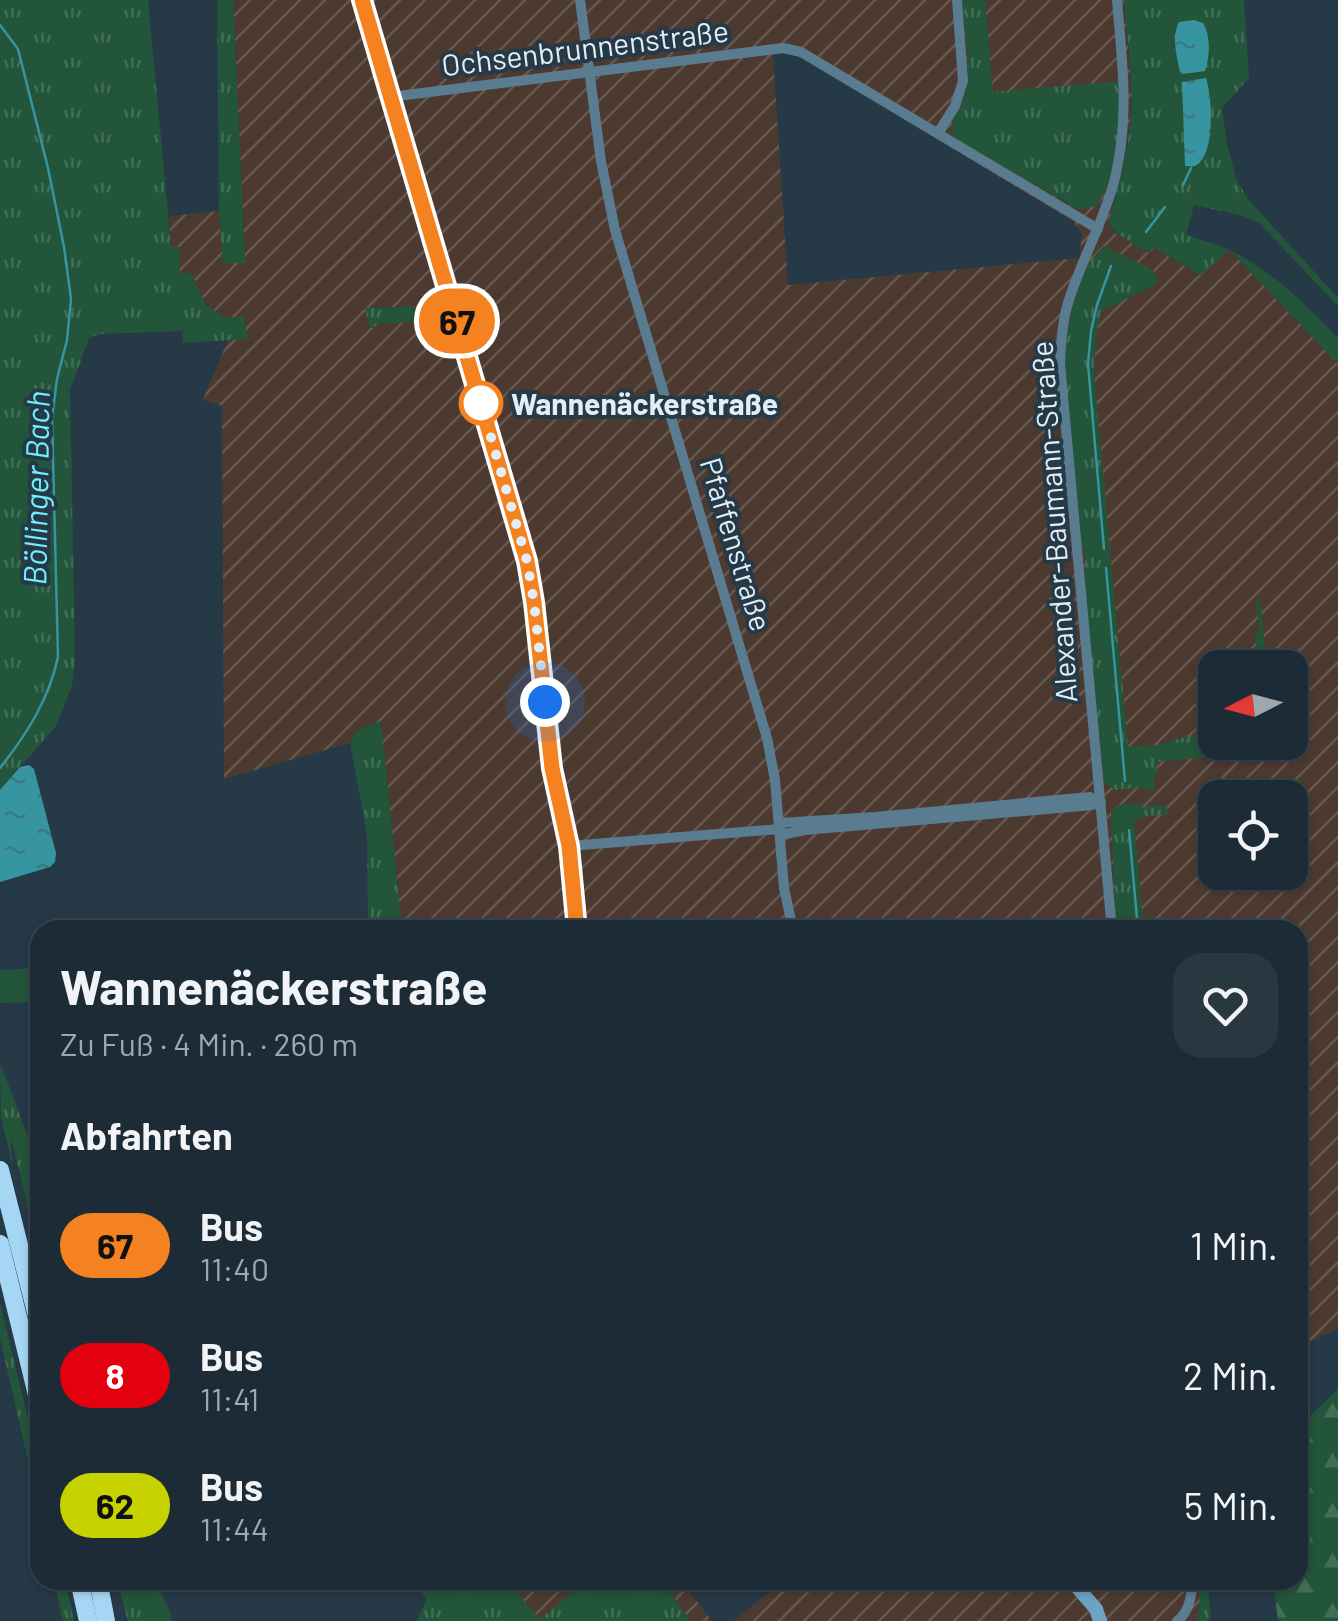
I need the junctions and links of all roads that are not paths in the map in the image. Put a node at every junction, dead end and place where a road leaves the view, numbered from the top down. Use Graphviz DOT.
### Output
graph roads {
  1 [pos="362,0"];
  2 [pos="580,0"];
  3 [pos="957,0"];
  4 [pos="1118,0"];
  5 [pos="589,71"];
  6 [pos="390,96"];
  7 [pos="938,134"];
  8 [pos="1098,229"];
  9 [pos="1101,802"];
  10 [pos="780,829"];
  11 [pos="569,846"];
  12 [pos="576,920"];
  13 [pos="792,920"];
  14 [pos="1111,920"];
  15 [pos="0,1170"];
  16 [pos="0,1244"];
  17 [pos="30,1288"];
  18 [pos="30,1366"];
  19 [pos="81,1590"];
  20 [pos="100,1590"];
  21 [pos="1080,1590"];
  22 [pos="1191,1590"];
  23 [pos="1180,1619"];
  24 [pos="88,1621"];
  25 [pos="106,1621"];
  26 [pos="1100,1621"];
  1 -- 6 [label="street"];
  2 -- 5 [label="street, Pfaffenstraße"];
  3 -- 7 [label="street"];
  4 -- 8 [label="street, Alexander-Baumann-Straße"];
  5 -- 6 [label="street, Ochsenbrunnenstraße"];
  5 -- 7 [label="street, Ochsenbrunnenstraße"];
  5 -- 10 [label="street, Pfaffenstraße"];
  6 -- 11 [label="street"];
  7 -- 8 [label="street, Ochsenbrunnenstraße"];
  8 -- 9 [label="street, Alexander-Baumann-Straße"];
  9 -- 10 [label="street"];
  9 -- 14 [label="street, Alexander-Baumann-Straße"];
  10 -- 11 [label="street"];
  10 -- 13 [label="street, Pfaffenstraße"];
  11 -- 12 [label="street"];
  15 -- 17 [label="highway"];
  16 -- 18 [label="highway"];
  19 -- 24 [label="highway"];
  20 -- 25 [label="highway"];
  21 -- 26 [label="street"];
  22 -- 23 [label="street"];
}
